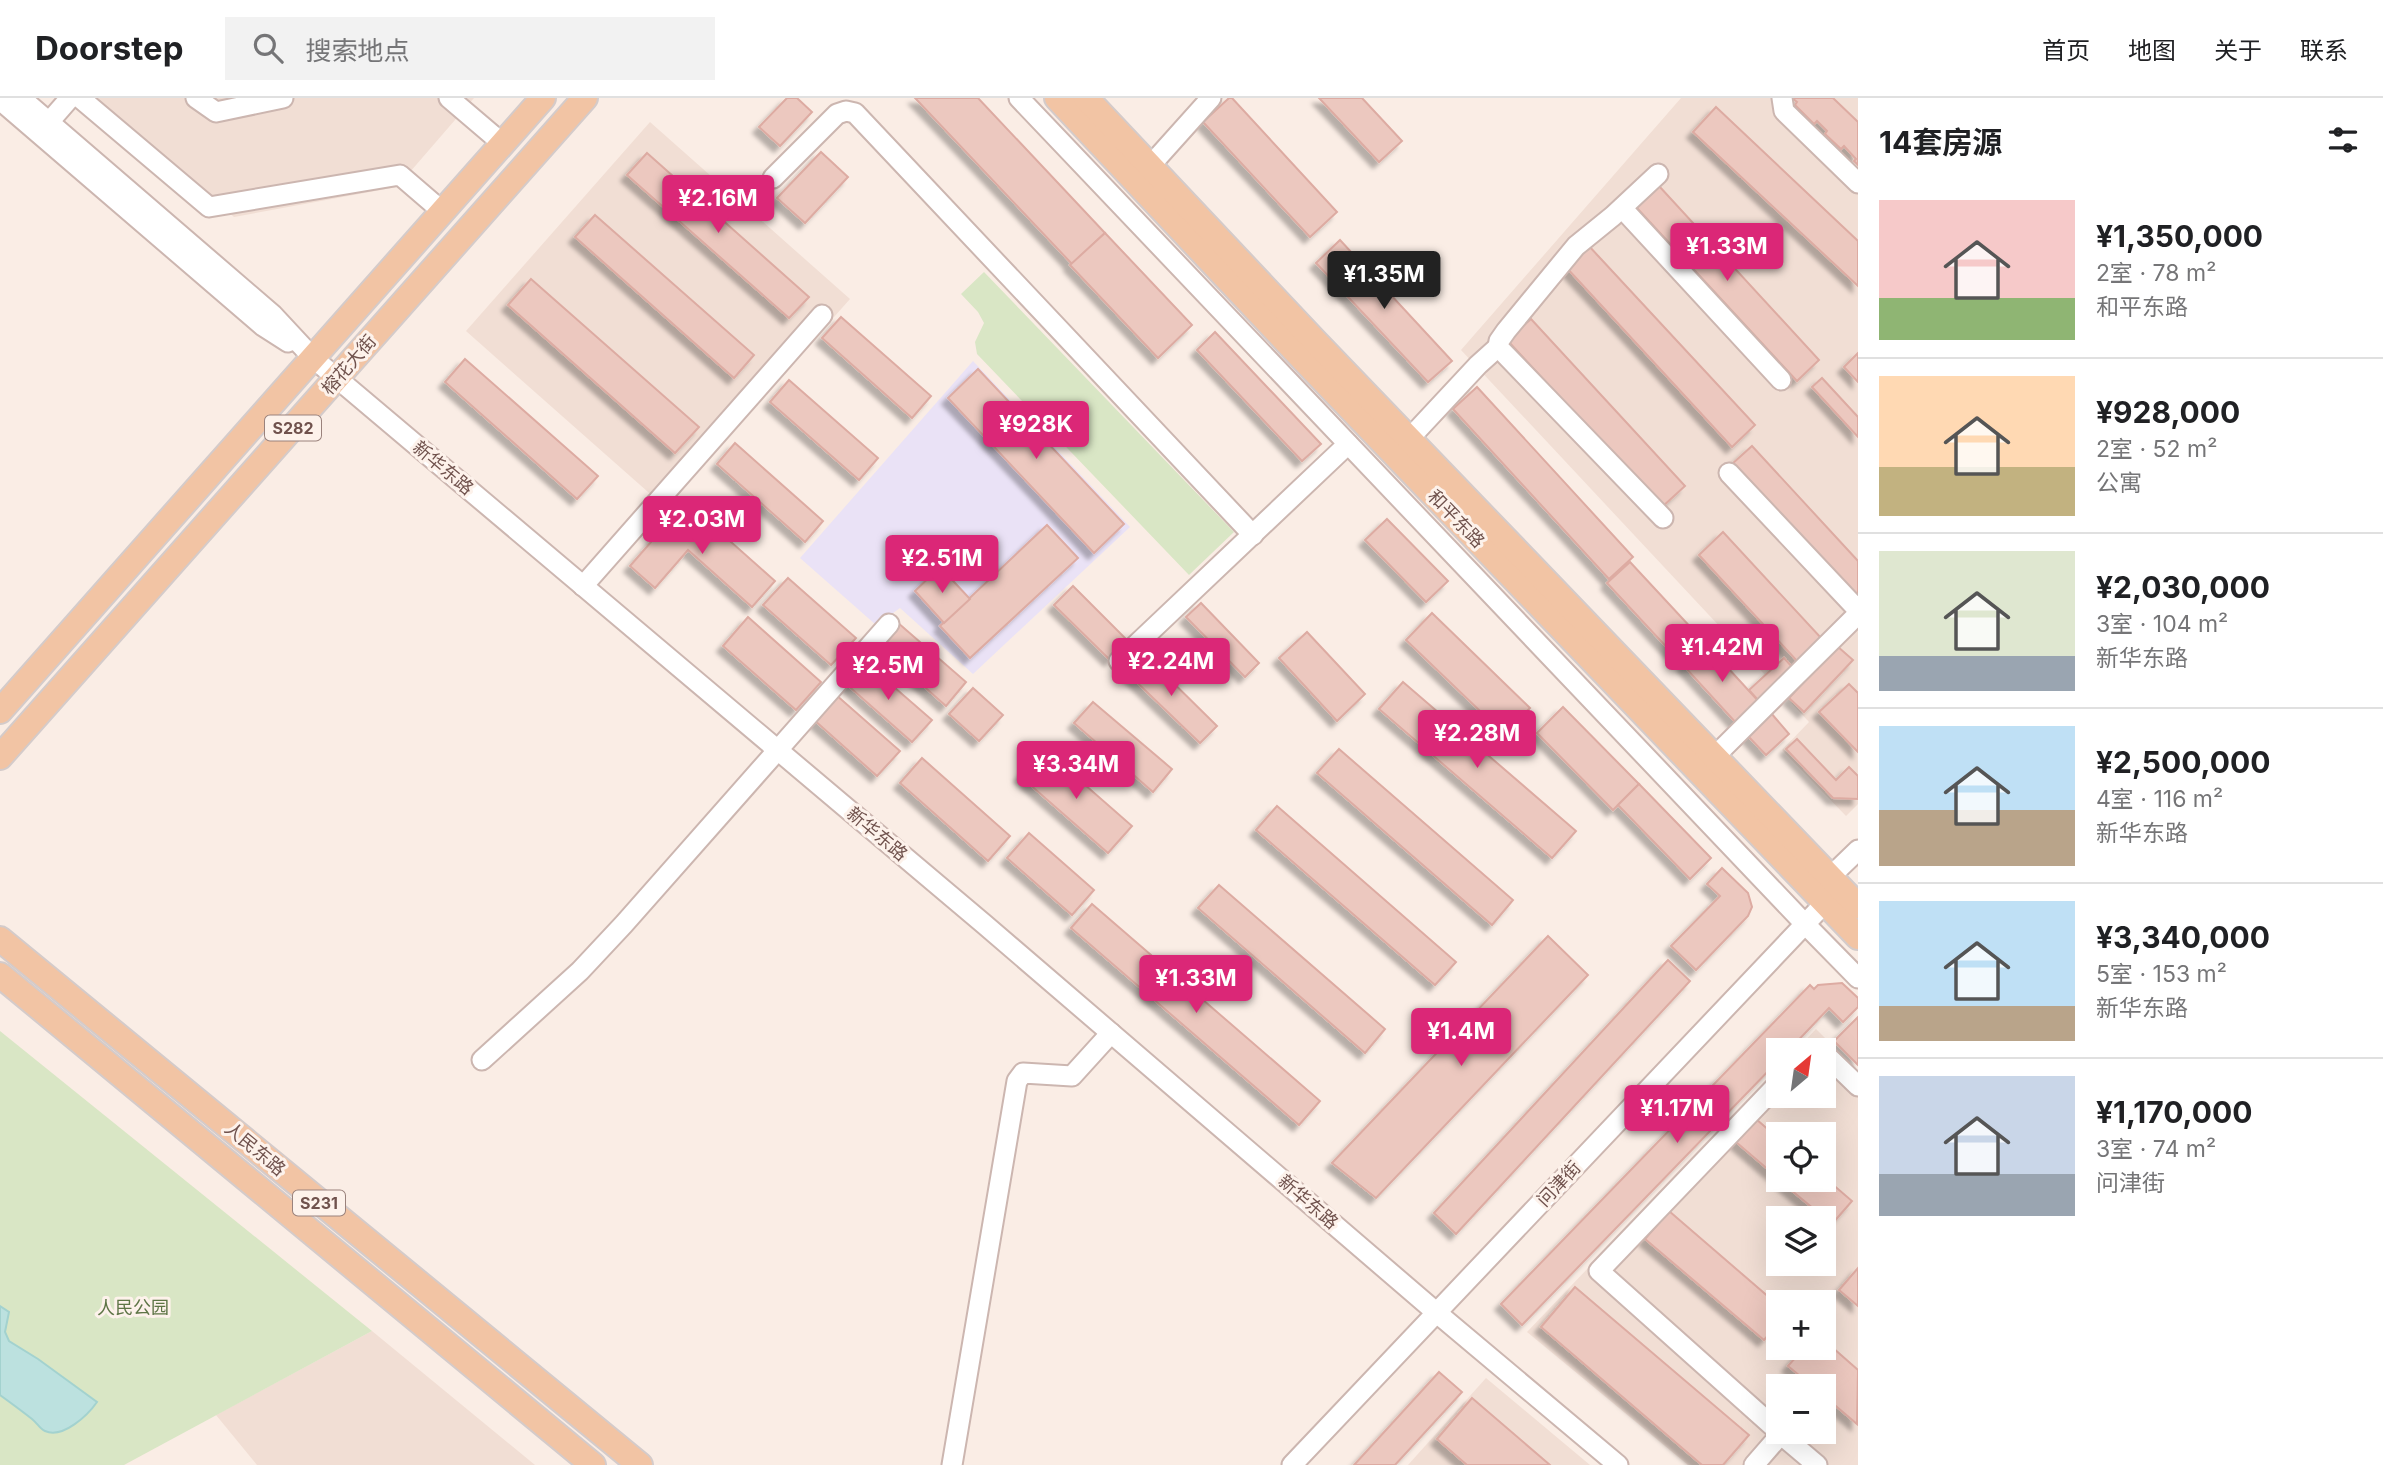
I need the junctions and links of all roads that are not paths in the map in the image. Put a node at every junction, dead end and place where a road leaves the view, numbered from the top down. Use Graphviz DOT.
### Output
graph roads {
  1 [pos="21,98"];
  2 [pos="70,98"];
  3 [pos="80,98"];
  4 [pos="196,98"];
  5 [pos="283,98"];
  6 [pos="450,98"];
  7 [pos="543,98"];
  8 [pos="585,98"];
  9 [pos="1019,98"];
  10 [pos="1057,98"];
  11 [pos="1086,98"];
  12 [pos="1211,98"];
  13 [pos="1782,98"];
  14 [pos="0,100"];
  15 [pos="49,122"];
  16 [pos="503,144"];
  17 [pos="1150,166"];
  18 [pos="1658,174"];
  19 [pos="773,178"];
  20 [pos="1858,183"];
  21 [pos="1622,208"];
  22 [pos="443,212"];
  23 [pos="821,314"];
  24 [pos="1498,347"];
  25 [pos="313,358"];
  26 [pos="337,378"];
  27 [pos="1781,380"];
  28 [pos="1409,439"];
  29 [pos="1348,444"];
  30 [pos="1729,473"];
  31 [pos="1663,518"];
  32 [pos="1253,535"];
  33 [pos="583,586"];
  34 [pos="1858,610"];
  35 [pos="889,624"];
  36 [pos="1119,662"];
  37 [pos="0,711"];
  38 [pos="777,750"];
  39 [pos="0,757"];
  40 [pos="1714,757"];
  41 [pos="1858,850"];
  42 [pos="1830,877"];
  43 [pos="1825,903"];
  44 [pos="1858,906"];
  45 [pos="1805,924"];
  46 [pos="1858,937"];
  47 [pos="0,939"];
  48 [pos="0,975"];
  49 [pos="1858,978"];
  50 [pos="1111,1033"];
  51 [pos="482,1060"];
  52 [pos="1836,1065"];
  53 [pos="1858,1086"];
  54 [pos="1766,1097"];
  55 [pos="1437,1313"];
  56 [pos="1766,1420"];
  57 [pos="1770,1444"];
  58 [pos="1789,1444"];
  59 [pos="1804,1461"];
  60 [pos="593,1465"];
  61 [pos="640,1465"];
  62 [pos="952,1465"];
  63 [pos="1292,1465"];
  64 [pos="1618,1465"];
  65 [pos="1754,1465"];
  1 -- 15 [label="street, 新华东路"];
  2 -- 15 [label="street"];
  3 -- 22 [label="street"];
  4 -- 5 [label="street"];
  6 -- 16 [label="street"];
  7 -- 16 [label="main road, 榕花大街 / S282"];
  8 -- 26 [label="main road, 榕花大街 / S282"];
  9 -- 29 [label="street"];
  10 -- 43 [label="main road, 和平东路"];
  11 -- 17 [label="main road, 和平东路"];
  12 -- 17 [label="street"];
  13 -- 20 [label="street"];
  14 -- 25 [label="street, 新华东路"];
  15 -- 25 [label="street, 新华东路"];
  16 -- 22 [label="main road, 榕花大街 / S282"];
  17 -- 28 [label="main road, 和平东路"];
  18 -- 21 [label="street"];
  19 -- 32 [label="street"];
  21 -- 24 [label="street"];
  21 -- 27 [label="street"];
  22 -- 25 [label="main road, 榕花大街 / S282"];
  23 -- 33 [label="street"];
  24 -- 28 [label="street"];
  24 -- 31 [label="street"];
  25 -- 26 [label="street, 新华东路"];
  25 -- 37 [label="main road, 榕花大街 / S282"];
  26 -- 33 [label="street, 新华东路"];
  26 -- 39 [label="main road, 榕花大街 / S282"];
  28 -- 40 [label="main road, 和平东路"];
  29 -- 32 [label="street"];
  29 -- 45 [label="street"];
  30 -- 34 [label="street"];
  32 -- 36 [label="street"];
  33 -- 38 [label="street, 新华东路"];
  34 -- 40 [label="street"];
  35 -- 38 [label="street"];
  38 -- 50 [label="street, 新华东路"];
  38 -- 51 [label="street"];
  40 -- 42 [label="main road, 和平东路"];
  41 -- 42 [label="street"];
  42 -- 44 [label="main road, 和平东路"];
  43 -- 45 [label="street, 问津街"];
  43 -- 46 [label="main road, 和平东路"];
  45 -- 49 [label="street"];
  45 -- 55 [label="street, 问津街"];
  47 -- 61 [label="main road, 人民东路 / S231"];
  48 -- 60 [label="main road, 人民东路 / S231"];
  50 -- 55 [label="street, 新华东路"];
  50 -- 62 [label="street"];
  52 -- 53 [label="street"];
  54 -- 56 [label="street"];
  55 -- 63 [label="street, 问津街"];
  55 -- 64 [label="street, 新华东路"];
  57 -- 65 [label="street"];
  58 -- 59 [label="street"];
}
